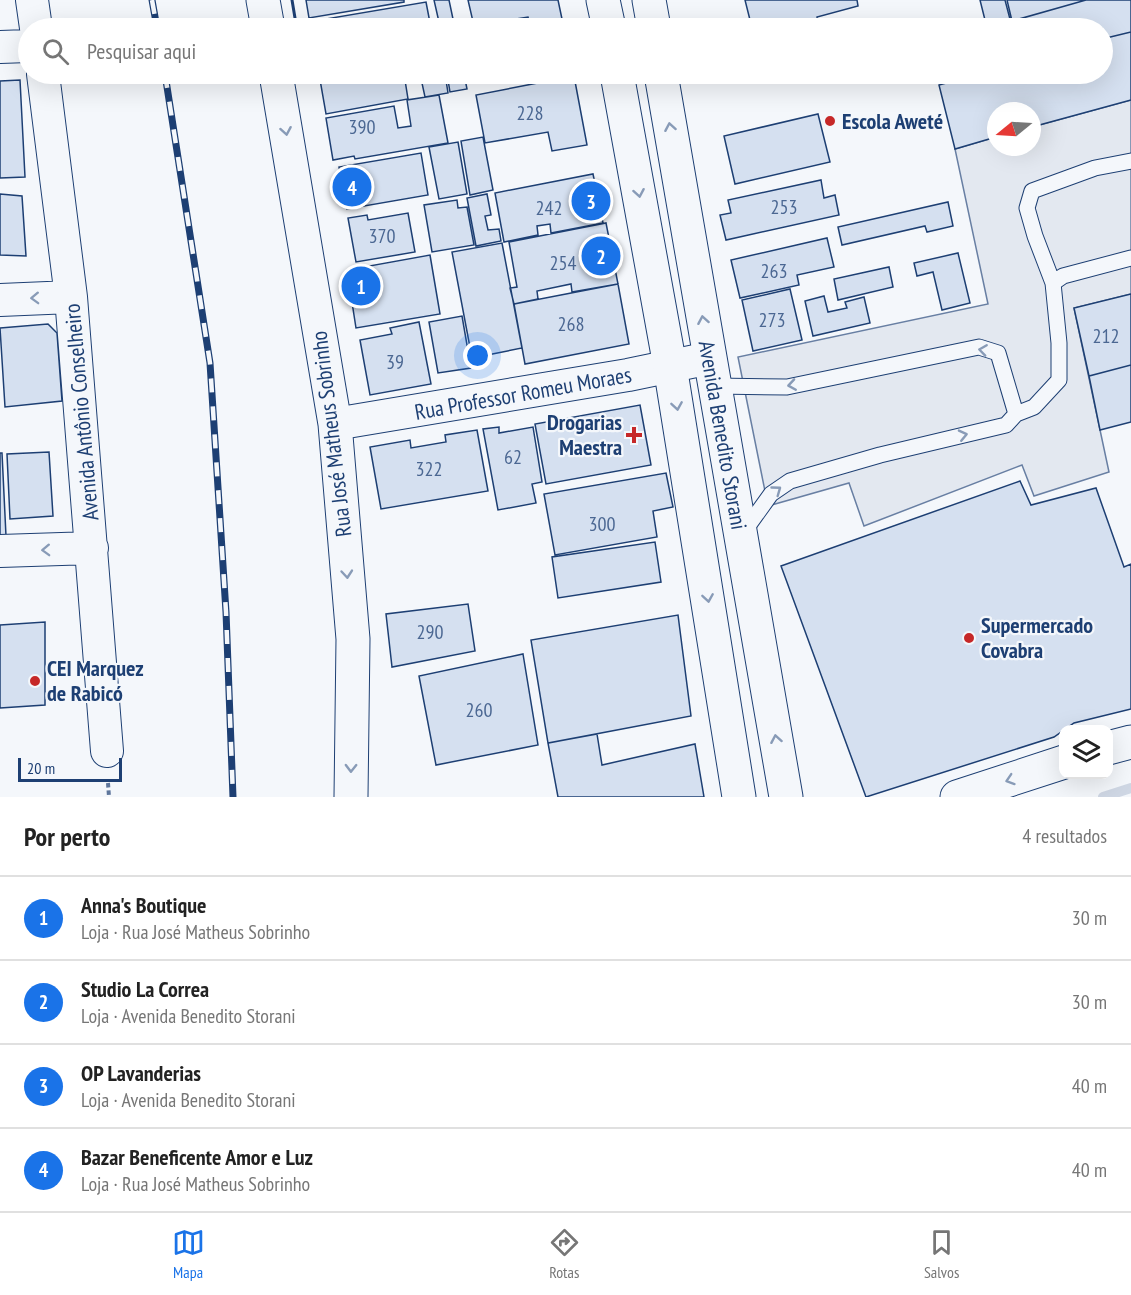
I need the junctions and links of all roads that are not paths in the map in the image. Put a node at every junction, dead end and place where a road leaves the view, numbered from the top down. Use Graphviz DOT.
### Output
graph roads {
  1 [pos="32,0"];
  2 [pos="263,0"];
  3 [pos="603,0"];
  4 [pos="649,0"];
  5 [pos="35,18"];
  6 [pos="266,18"];
  7 [pos="607,18"];
  8 [pos="652,18"];
  9 [pos="18,46"];
  10 [pos="0,47"];
  11 [pos="44,84"];
  12 [pos="278,84"];
  13 [pos="619,84"];
  14 [pos="663,84"];
  15 [pos="1131,161"];
  16 [pos="1131,258"];
  17 [pos="1053,283"];
  18 [pos="71,297"];
  19 [pos="0,300"];
  20 [pos="670,366"];
  21 [pos="712,372"];
  22 [pos="1017,414"];
  23 [pos="335,424"];
  24 [pos="741,536"];
  25 [pos="92,548"];
  26 [pos="0,551"];
  27 [pos="1131,742"];
  28 [pos="1113,747"];
  29 [pos="107,751"];
  30 [pos="1059,764"];
  31 [pos="351,797"];
  32 [pos="739,797"];
  33 [pos="786,797"];
  34 [pos="957,797"];
  1 -- 5 [label="street"];
  2 -- 6 [label="main road"];
  3 -- 7 [label="main road"];
  4 -- 8 [label="main road"];
  9 -- 10 [label="street"];
  11 -- 18 [label="street, Avenida Antônio Conselheiro"];
  12 -- 23 [label="main road, Rua José Matheus Sobrinho, one-way"];
  13 -- 20 [label="main road, Avenida Benedito Storani, one-way"];
  21 -- 14 [label="main road, Avenida Benedito Storani, one-way"];
  15 -- 17 [label="lane"];
  16 -- 17 [label="lane"];
  17 -- 22 [label="lane"];
  18 -- 19 [label="street, one-way"];
  18 -- 25 [label="street, Avenida Antônio Conselheiro"];
  20 -- 21 [label="street, Rua Professor Romeu Moraes"];
  20 -- 23 [label="street, Rua Professor Romeu Moraes"];
  20 -- 32 [label="main road, Avenida Benedito Storani, one-way"];
  22 -- 21 [label="lane, one-way"];
  21 -- 24 [label="main road, Avenida Benedito Storani"];
  24 -- 22 [label="lane, one-way"];
  23 -- 31 [label="main road, Rua José Matheus Sobrinho, one-way"];
  33 -- 24 [label="main road, Avenida Benedito Storani, one-way"];
  25 -- 26 [label="street, one-way"];
  25 -- 29 [label="street, Avenida Antônio Conselheiro"];
  27 -- 28 [label="main road"];
  30 -- 34 [label="main road, one-way"];
}
